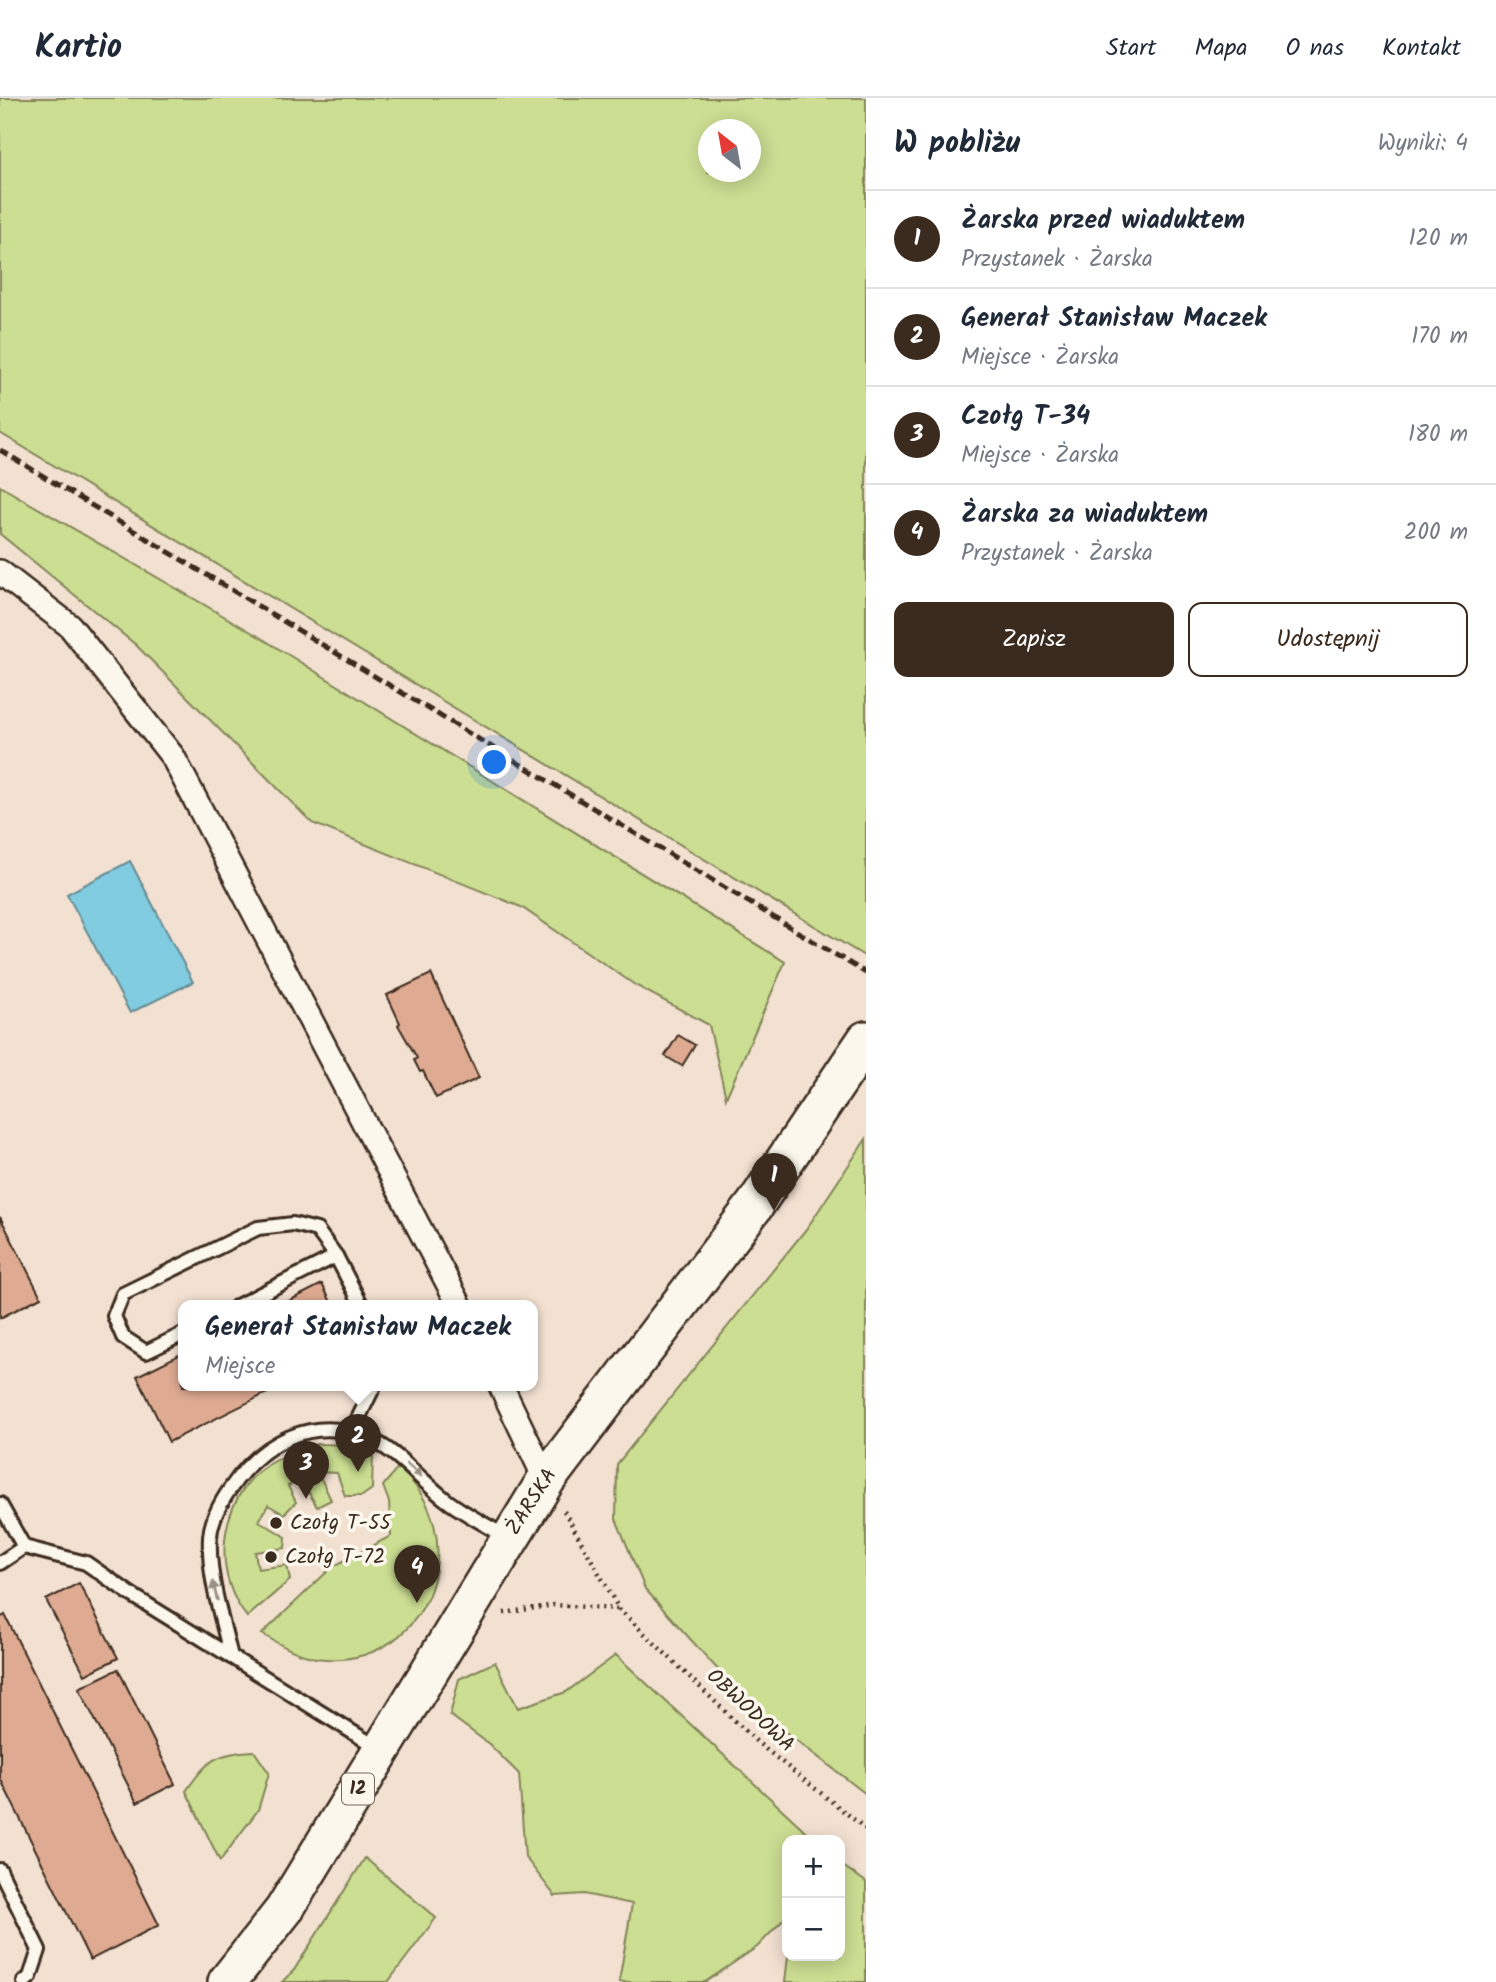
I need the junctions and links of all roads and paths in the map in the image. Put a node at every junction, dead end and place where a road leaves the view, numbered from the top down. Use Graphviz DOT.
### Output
graph roads {
  1 [pos="0,572"];
  2 [pos="866,1040"];
  3 [pos="336,1255"];
  4 [pos="249,1300"];
  5 [pos="359,1300"];
  6 [pos="457,1300"];
  7 [pos="178,1336"];
  8 [pos="372,1391"];
  9 [pos="503,1391"];
  10 [pos="351,1433"];
  11 [pos="546,1480"];
  12 [pos="0,1504"];
  13 [pos="508,1538"];
  14 [pos="24,1547"];
  15 [pos="0,1563"];
  16 [pos="619,1609"];
  17 [pos="493,1619"];
  18 [pos="232,1657"];
  19 [pos="382,1750"];
  20 [pos="866,1829"];
  21 [pos="0,1870"];
  22 [pos="24,1982"];
  23 [pos="227,1982"];
  1 -- 6 [label="street"];
  2 -- 11 [label="main road, ŻARSKA / 12"];
  3 -- 4 [label="lane"];
  3 -- 5 [label="lane"];
  3 -- 7 [label="lane"];
  8 -- 10 [label="lane"];
  9 -- 11 [label="street"];
  10 -- 13 [label="lane, one-way"];
  18 -- 10 [label="lane, one-way"];
  11 -- 13 [label="main road, ŻARSKA / 12"];
  11 -- 16 [label="path, OBWODOWA"];
  12 -- 14 [label="lane"];
  13 -- 19 [label="main road, ŻARSKA / 12"];
  14 -- 15 [label="lane"];
  14 -- 18 [label="lane"];
  16 -- 17 [label="path"];
  16 -- 20 [label="path, OBWODOWA"];
  18 -- 19 [label="lane"];
  19 -- 23 [label="main road, ŻARSKA / 12"];
  21 -- 22 [label="lane"];
}
